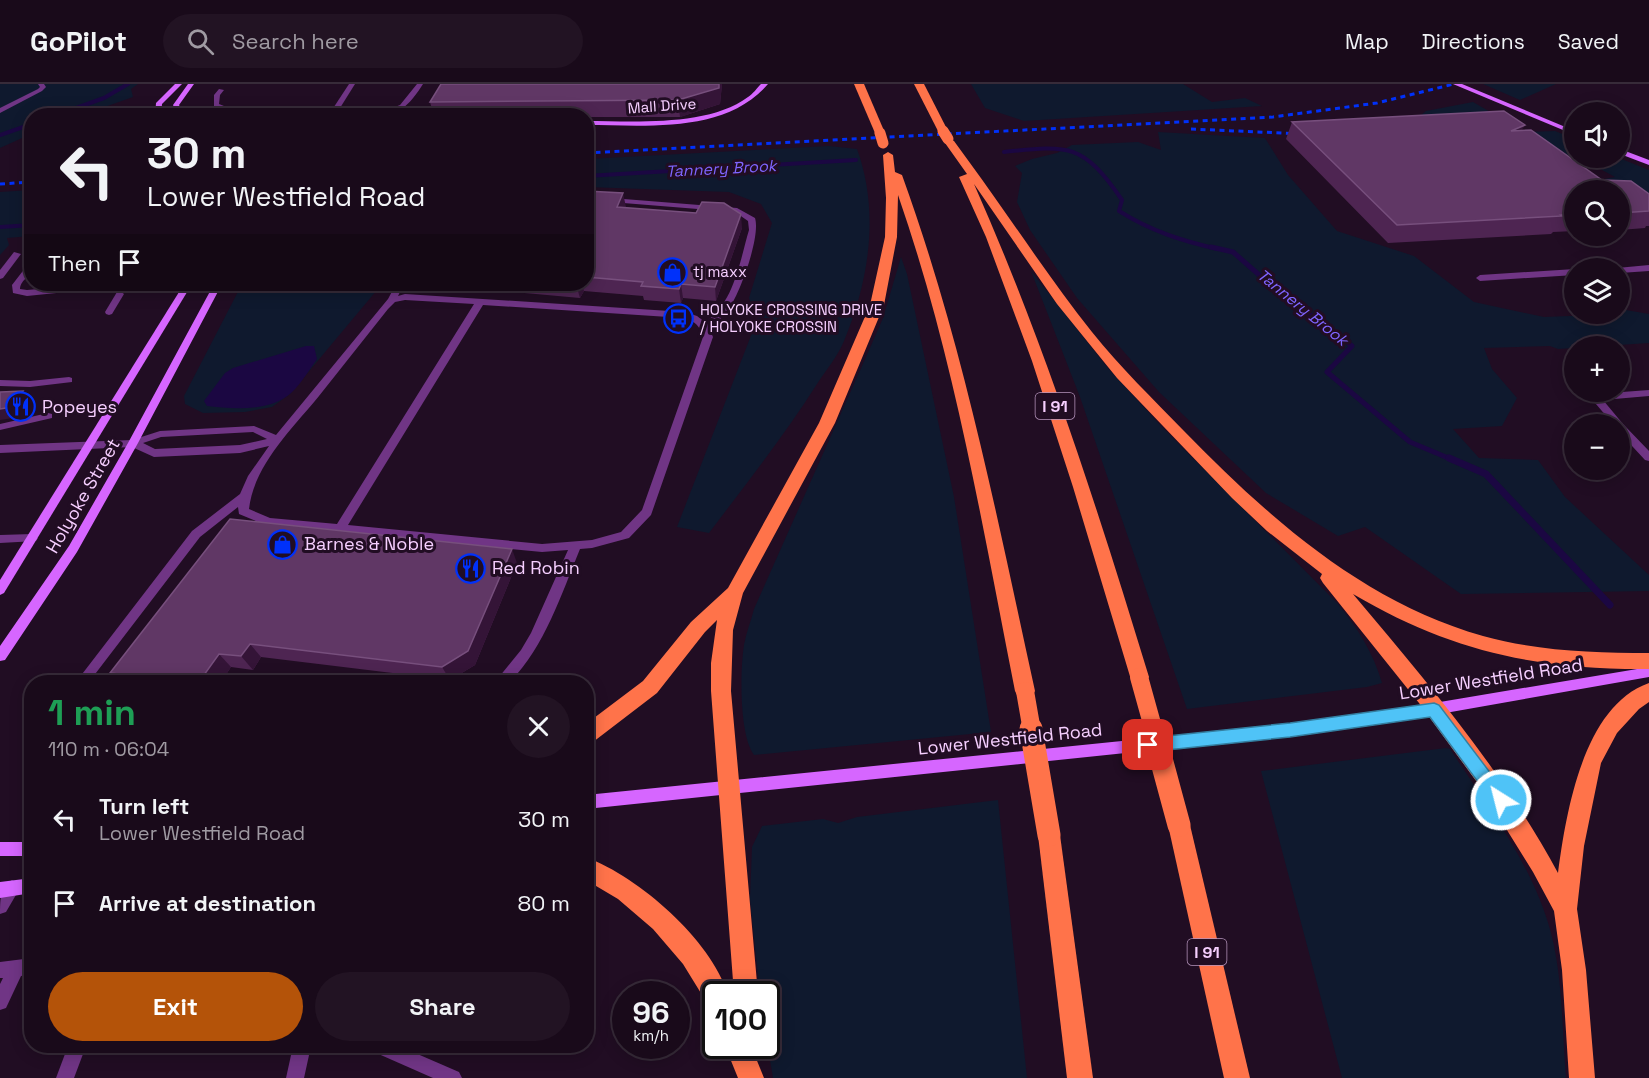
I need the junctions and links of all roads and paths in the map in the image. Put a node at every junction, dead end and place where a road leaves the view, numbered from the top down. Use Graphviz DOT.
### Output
graph roads {
  1 [pos="41,84"];
  2 [pos="179,84"];
  3 [pos="190,84"];
  4 [pos="352,84"];
  5 [pos="420,84"];
  6 [pos="765,84"];
  7 [pos="859,84"];
  8 [pos="919,84"];
  9 [pos="1456,84"];
  10 [pos="221,90"];
  11 [pos="159,108"];
  12 [pos="178,108"];
  13 [pos="223,108"];
  14 [pos="336,108"];
  15 [pos="400,108"];
  16 [pos="0,111"];
  17 [pos="594,123"];
  18 [pos="1564,128"];
  19 [pos="947,138"];
  20 [pos="884,144"];
  21 [pos="1630,155"];
  22 [pos="1649,163"];
  23 [pos="594,199"];
  24 [pos="17,254"];
  25 [pos="1649,268"];
  26 [pos="1630,269"];
  27 [pos="1564,273"];
  28 [pos="24,275"];
  29 [pos="0,276"];
  30 [pos="1480,278"];
  31 [pos="47,291"];
  32 [pos="184,291"];
  33 [pos="214,291"];
  34 [pos="396,291"];
  35 [pos="120,294"];
  36 [pos="392,300"];
  37 [pos="480,302"];
  38 [pos="109,312"];
  39 [pos="705,326"];
  40 [pos="0,383"];
  41 [pos="0,388"];
  42 [pos="1649,393"];
  43 [pos="1609,414"];
  44 [pos="48,416"];
  45 [pos="0,425"];
  46 [pos="1630,437"];
  47 [pos="278,440"];
  48 [pos="133,443"];
  49 [pos="88,445"];
  50 [pos="0,449"];
  51 [pos="1649,457"];
  52 [pos="244,496"];
  53 [pos="341,528"];
  54 [pos="0,538"];
  55 [pos="32,538"];
  56 [pos="576,545"];
  57 [pos="1305,553"];
  58 [pos="0,590"];
  59 [pos="734,593"];
  60 [pos="0,656"];
  61 [pos="1649,661"];
  62 [pos="1649,672"];
  63 [pos="87,675"];
  64 [pos="510,675"];
  65 [pos="1649,692"];
  66 [pos="1434,710"];
  67 [pos="594,730"];
  68 [pos="730,786"];
  69 [pos="594,801"];
  70 [pos="0,849"];
  71 [pos="24,849"];
  72 [pos="594,873"];
  73 [pos="24,886"];
  74 [pos="6,889"];
  75 [pos="0,906"];
  76 [pos="1565,909"];
  77 [pos="16,968"];
  78 [pos="708,981"];
  79 [pos="745,981"];
  80 [pos="0,1002"];
  81 [pos="74,1053"];
  82 [pos="300,1053"];
  83 [pos="396,1053"];
  84 [pos="744,1059"];
  85 [pos="752,1059"];
  86 [pos="65,1078"];
  87 [pos="295,1078"];
  88 [pos="453,1078"];
  89 [pos="753,1078"];
  90 [pos="1080,1078"];
  91 [pos="1237,1078"];
  92 [pos="1582,1078"];
  1 -- 16 [label="lane"];
  2 -- 11 [label="street"];
  3 -- 12 [label="street"];
  4 -- 14 [label="lane"];
  5 -- 15 [label="lane"];
  6 -- 17 [label="street, Mall Drive"];
  7 -- 20 [label="highway"];
  8 -- 19 [label="highway, I 91"];
  9 -- 18 [label="street"];
  10 -- 13 [label="lane"];
  19 -- 57 [label="highway"];
  19 -- 91 [label="highway, I 91, bridge"];
  20 -- 59 [label="highway"];
  20 -- 90 [label="highway, bridge"];
  21 -- 22 [label="street"];
  23 -- 39 [label="lane"];
  24 -- 29 [label="lane"];
  25 -- 26 [label="lane"];
  27 -- 30 [label="lane"];
  28 -- 31 [label="lane"];
  32 -- 49 [label="street, Holyoke Street"];
  33 -- 48 [label="street, Holyoke Street"];
  34 -- 36 [label="lane"];
  35 -- 38 [label="lane"];
  36 -- 37 [label="lane"];
  36 -- 47 [label="lane"];
  37 -- 39 [label="lane"];
  37 -- 53 [label="lane"];
  39 -- 56 [label="lane"];
  40 -- 41 [label="lane"];
  42 -- 43 [label="lane"];
  44 -- 45 [label="lane"];
  46 -- 51 [label="lane"];
  47 -- 48 [label="lane"];
  47 -- 48 [label="lane"];
  47 -- 52 [label="lane"];
  48 -- 49 [label="lane"];
  48 -- 60 [label="street, Holyoke Street"];
  49 -- 50 [label="lane"];
  49 -- 55 [label="street, Holyoke Street"];
  52 -- 53 [label="lane"];
  52 -- 63 [label="lane"];
  53 -- 56 [label="lane"];
  54 -- 55 [label="lane"];
  55 -- 58 [label="street, Holyoke Street"];
  56 -- 64 [label="lane"];
  57 -- 61 [label="highway"];
  57 -- 66 [label="highway"];
  59 -- 67 [label="highway"];
  59 -- 68 [label="highway"];
  62 -- 66 [label="street, Lower Westfield Road"];
  65 -- 76 [label="highway"];
  66 -- 68 [label="street, Lower Westfield Road"];
  66 -- 76 [label="highway"];
  68 -- 69 [label="street, Lower Westfield Road"];
  68 -- 79 [label="highway"];
  70 -- 71 [label="street"];
  72 -- 78 [label="highway"];
  73 -- 74 [label="street"];
  74 -- 75 [label="lane"];
  76 -- 92 [label="highway"];
  77 -- 80 [label="lane"];
  81 -- 86 [label="lane"];
  82 -- 87 [label="lane"];
  83 -- 88 [label="lane"];
  84 -- 89 [label="highway"];
  85 -- 89 [label="highway"];
}
